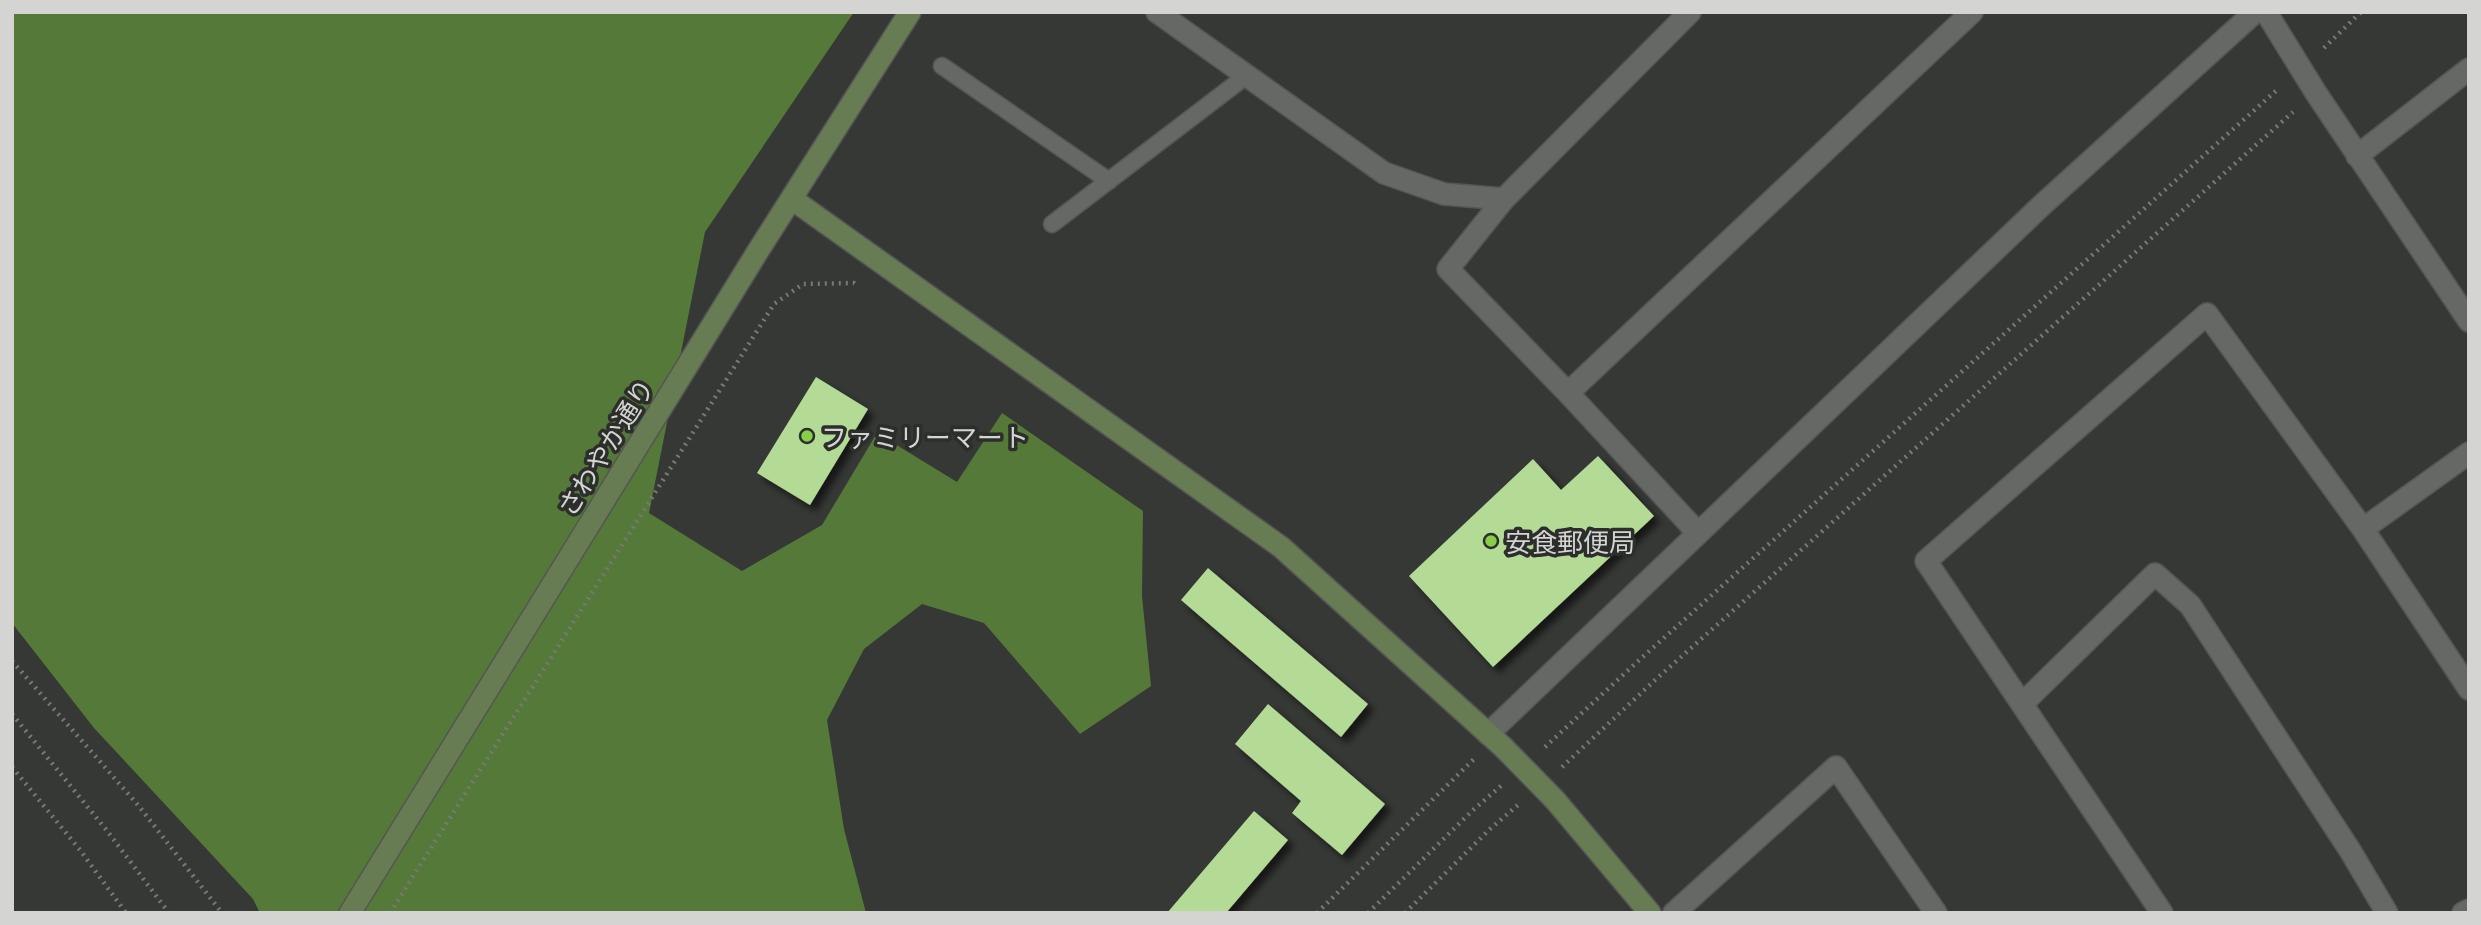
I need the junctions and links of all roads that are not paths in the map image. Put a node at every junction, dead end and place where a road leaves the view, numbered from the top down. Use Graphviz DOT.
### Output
graph roads {
  1 [pos="910,12"];
  2 [pos="1157,12"];
  3 [pos="1690,12"];
  4 [pos="1972,12"];
  5 [pos="2255,12"];
  6 [pos="2266,12"];
  7 [pos="942,66"];
  8 [pos="2469,69"];
  9 [pos="1246,76"];
  10 [pos="2357,156"];
  11 [pos="1109,181"];
  12 [pos="792,199"];
  13 [pos="1504,199"];
  14 [pos="1052,224"];
  15 [pos="2469,321"];
  16 [pos="1568,393"];
  17 [pos="2469,453"];
  18 [pos="2363,529"];
  19 [pos="1698,533"];
  20 [pos="2469,689"];
  21 [pos="2022,704"];
  22 [pos="1495,741"];
  23 [pos="2469,909"];
  24 [pos="350,913"];
  25 [pos="1650,913"];
  26 [pos="1674,913"];
  27 [pos="1936,913"];
  28 [pos="2162,913"];
  29 [pos="2387,913"];
  30 [pos="2463,913"];
  1 -- 12 [label="street, さわやか通り"];
  2 -- 9 [label="street"];
  3 -- 13 [label="street"];
  4 -- 16 [label="street"];
  5 -- 19 [label="street"];
  6 -- 10 [label="street"];
  7 -- 11 [label="lane"];
  8 -- 10 [label="street"];
  9 -- 11 [label="lane"];
  9 -- 13 [label="street"];
  10 -- 15 [label="street"];
  11 -- 14 [label="lane"];
  12 -- 22 [label="street"];
  12 -- 24 [label="street, さわやか通り"];
  13 -- 16 [label="street"];
  16 -- 19 [label="street"];
  17 -- 18 [label="street"];
  18 -- 20 [label="street"];
  18 -- 21 [label="street"];
  19 -- 22 [label="street"];
  21 -- 28 [label="street"];
  21 -- 29 [label="street"];
  22 -- 25 [label="street, bridge"];
  23 -- 30 [label="street"];
  26 -- 27 [label="street"];
}
